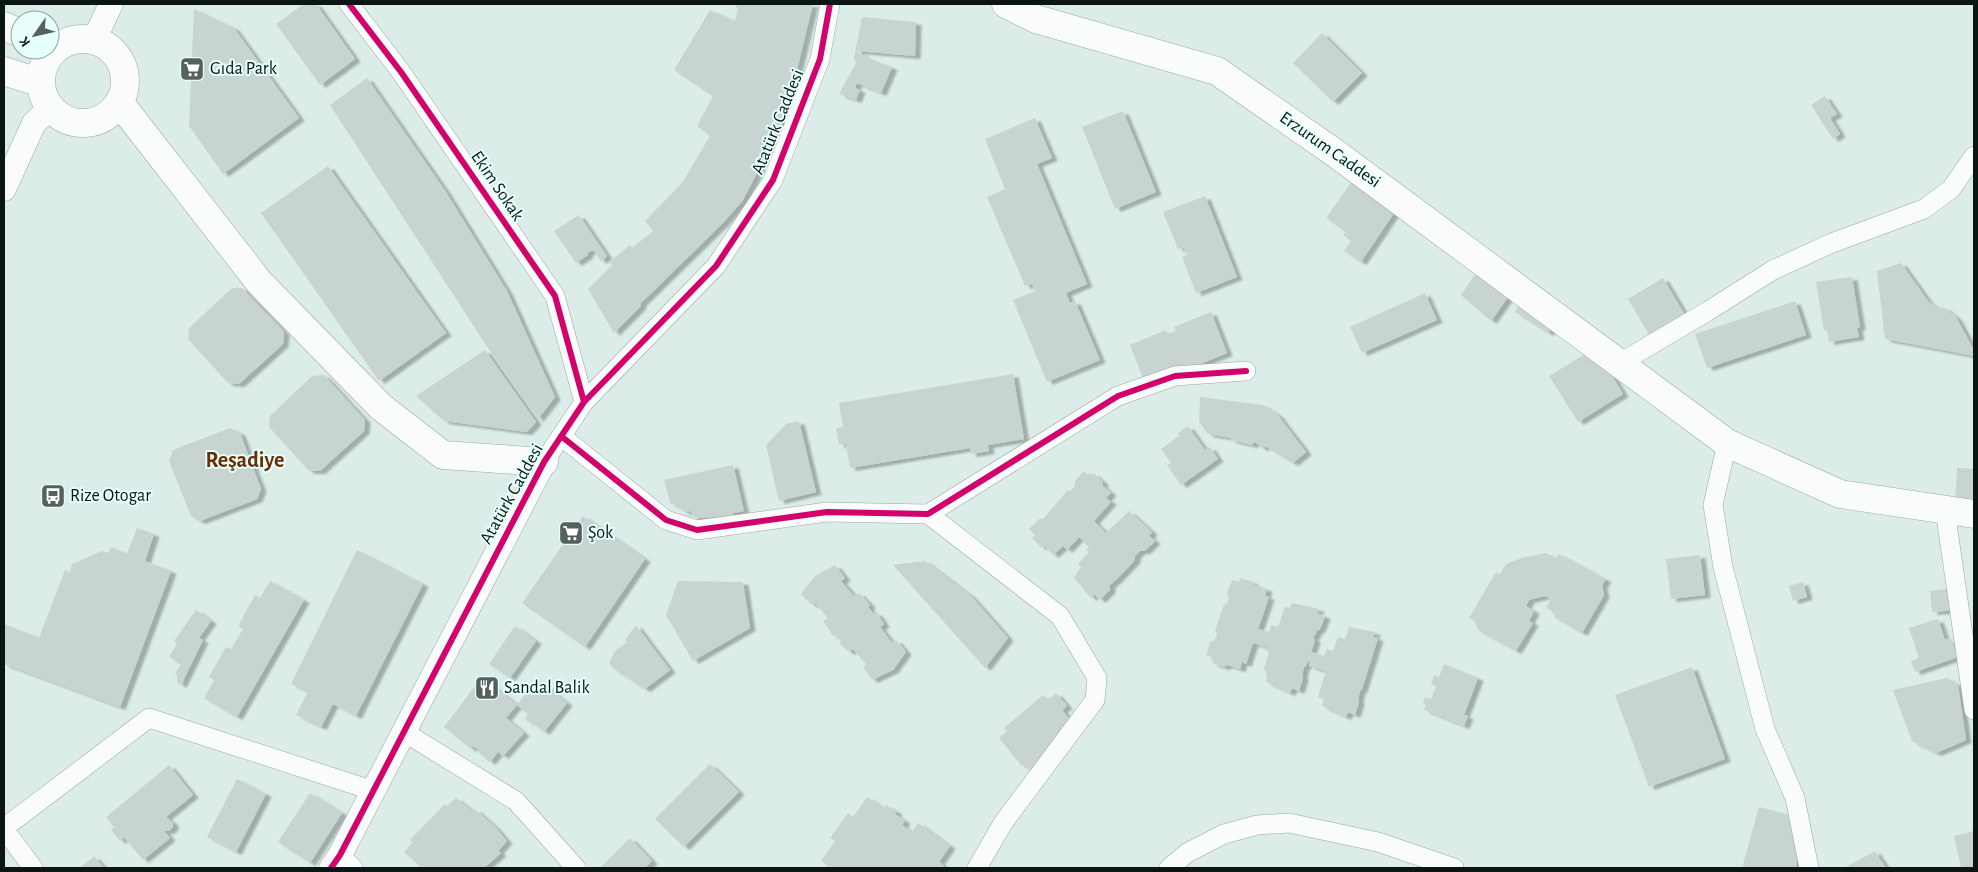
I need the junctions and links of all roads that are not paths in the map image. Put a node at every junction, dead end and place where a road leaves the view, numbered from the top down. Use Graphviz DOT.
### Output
graph roads {
  1 [pos="111,4"];
  2 [pos="349,4"];
  3 [pos="830,4"];
  4 [pos="1006,4"];
  5 [pos="94,40"];
  6 [pos="60,44"];
  7 [pos="46,60"];
  8 [pos="4,71"];
  9 [pos="46,95"];
  10 [pos="119,102"];
  11 [pos="1974,156"];
  12 [pos="4,189"];
  13 [pos="1620,363"];
  14 [pos="1246,371"];
  15 [pos="584,402"];
  16 [pos="562,436"];
  17 [pos="1727,443"];
  18 [pos="544,462"];
  19 [pos="1945,510"];
  20 [pos="928,514"];
  21 [pos="1974,514"];
  22 [pos="1974,710"];
  23 [pos="404,732"];
  24 [pos="374,790"];
  25 [pos="4,828"];
  26 [pos="342,864"];
  27 [pos="33,868"];
  28 [pos="576,868"];
  29 [pos="978,868"];
  30 [pos="1169,868"];
  31 [pos="1454,868"];
  32 [pos="1809,868"];
  1 -- 5 [label="street"];
  2 -- 15 [label="street, Ekim Sokak"];
  3 -- 15 [label="street, Atatürk Caddesi"];
  4 -- 13 [label="main road, Erzurum Caddesi"];
  5 -- 6 [label="main road"];
  5 -- 10 [label="main road"];
  7 -- 9 [label="main road"];
  8 -- 9 [label="main road"];
  9 -- 10 [label="main road"];
  9 -- 12 [label="street"];
  10 -- 18 [label="main road"];
  11 -- 13 [label="street"];
  13 -- 17 [label="main road, Erzurum Caddesi"];
  14 -- 20 [label="street"];
  15 -- 16 [label="street, Atatürk Caddesi"];
  16 -- 18 [label="street, Atatürk Caddesi"];
  16 -- 20 [label="street"];
  17 -- 19 [label="main road, Erzurum Caddesi"];
  17 -- 32 [label="street"];
  18 -- 23 [label="street, Atatürk Caddesi"];
  19 -- 21 [label="main road, Erzurum Caddesi"];
  19 -- 22 [label="street"];
  20 -- 29 [label="street"];
  23 -- 24 [label="street, Atatürk Caddesi"];
  23 -- 28 [label="street"];
  24 -- 25 [label="street"];
  24 -- 26 [label="street, Atatürk Caddesi"];
  25 -- 27 [label="street"];
  30 -- 31 [label="street"];
}
